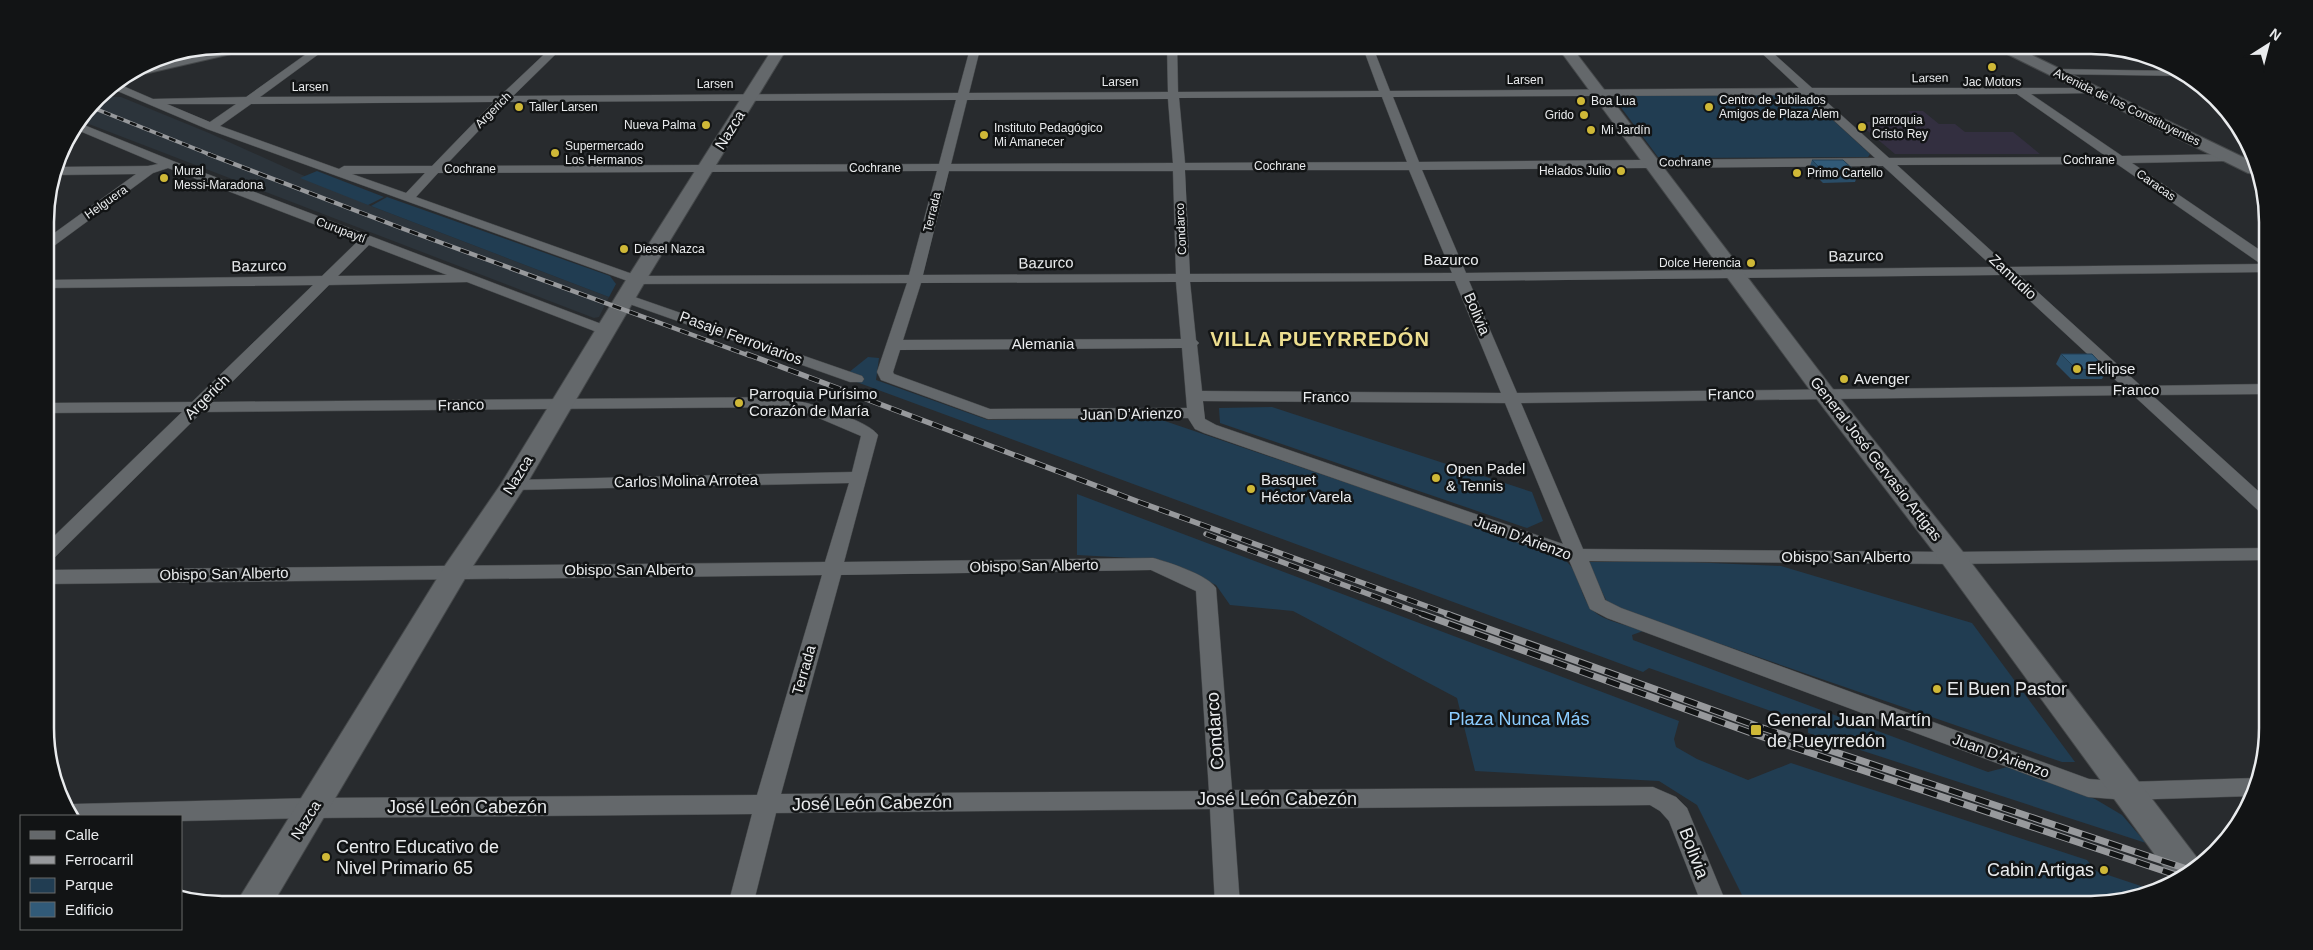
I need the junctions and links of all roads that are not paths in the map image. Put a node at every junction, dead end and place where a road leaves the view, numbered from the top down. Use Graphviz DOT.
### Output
graph roads {
  1 [pos="213,54"];
  2 [pos="313,54"];
  3 [pos="550,54"];
  4 [pos="777,54"];
  5 [pos="974,54"];
  6 [pos="1172,54"];
  7 [pos="1370,54"];
  8 [pos="1569,54"];
  9 [pos="1768,54"];
  10 [pos="2018,54"];
  11 [pos="160,66"];
  12 [pos="2055,72"];
  13 [pos="2170,74"];
  14 [pos="120,89"];
  15 [pos="2020,90"];
  16 [pos="2092,90"];
  17 [pos="1811,92"];
  18 [pos="1599,93"];
  19 [pos="1386,94"];
  20 [pos="1173,96"];
  21 [pos="963,97"];
  22 [pos="751,98"];
  23 [pos="503,99"];
  24 [pos="149,101"];
  25 [pos="247,101"];
  26 [pos="211,127"];
  27 [pos="83,128"];
  28 [pos="2228,156"];
  29 [pos="2245,157"];
  30 [pos="2119,160"];
  31 [pos="1887,161"];
  32 [pos="1651,162"];
  33 [pos="169,164"];
  34 [pos="1414,166"];
  35 [pos="1178,167"];
  36 [pos="2249,167"];
  37 [pos="706,168"];
  38 [pos="944,168"];
  39 [pos="434,169"];
  40 [pos="149,170"];
  41 [pos="331,170"];
  42 [pos="62,172"];
  43 [pos="408,198"];
  44 [pos="54,239"];
  45 [pos="367,240"];
  46 [pos="2259,256"];
  47 [pos="2259,268"];
  48 [pos="2006,270"];
  49 [pos="1735,274"];
  50 [pos="1462,277"];
  51 [pos="1183,278"];
  52 [pos="472,279"];
  53 [pos="636,280"];
  54 [pos="915,280"];
  55 [pos="324,281"];
  56 [pos="54,284"];
  57 [pos="626,298"];
  58 [pos="607,331"];
  59 [pos="1191,343"];
  60 [pos="895,345"];
  61 [pos="887,377"];
  62 [pos="856,379"];
  63 [pos="2135,389"];
  64 [pos="2259,389"];
  65 [pos="1824,393"];
  66 [pos="1512,398"];
  67 [pos="561,404"];
  68 [pos="1195,405"];
  69 [pos="54,408"];
  70 [pos="196,408"];
  71 [pos="870,435"];
  72 [pos="859,477"];
  73 [pos="513,485"];
  74 [pos="2259,501"];
  75 [pos="54,547"];
  76 [pos="2259,554"];
  77 [pos="1575,555"];
  78 [pos="1953,558"];
  79 [pos="832,570"];
  80 [pos="456,571"];
  81 [pos="54,577"];
  82 [pos="1206,588"];
  83 [pos="2248,787"];
  84 [pos="2126,791"];
  85 [pos="1220,799"];
  86 [pos="1668,804"];
  87 [pos="766,805"];
  88 [pos="314,808"];
  89 [pos="78,814"];
  90 [pos="2184,867"];
  91 [pos="259,896"];
  92 [pos="742,896"];
  93 [pos="1227,896"];
  94 [pos="1711,896"];
  1 -- 11 [label="street"];
  2 -- 25 [label="street"];
  3 -- 23 [label="street, Argerich"];
  4 -- 22 [label="street, Nazca"];
  5 -- 21 [label="street, Terrada"];
  6 -- 20 [label="street, Condarco"];
  7 -- 19 [label="street, Bolivia"];
  8 -- 18 [label="street, General José Gervasio Artigas"];
  9 -- 17 [label="street, Zamudio"];
  10 -- 12 [label="street, Avenida de los Constituyentes"];
  12 -- 13 [label="street"];
  12 -- 16 [label="street, Avenida de los Constituyentes"];
  14 -- 24 [label="street"];
  15 -- 16 [label="street, Larsen"];
  15 -- 17 [label="street, Larsen"];
  15 -- 30 [label="street, Caracas"];
  16 -- 28 [label="street, Avenida de los Constituyentes"];
  17 -- 18 [label="street, Larsen"];
  17 -- 31 [label="street, Zamudio"];
  18 -- 19 [label="street, Larsen"];
  18 -- 32 [label="street, General José Gervasio Artigas"];
  19 -- 20 [label="street, Larsen"];
  19 -- 34 [label="street, Bolivia"];
  20 -- 21 [label="street, Larsen"];
  20 -- 35 [label="street, Condarco"];
  21 -- 22 [label="street, Larsen"];
  21 -- 38 [label="street, Terrada"];
  22 -- 23 [label="street, Larsen"];
  22 -- 37 [label="street, Nazca"];
  23 -- 25 [label="street, Larsen"];
  23 -- 39 [label="street, Argerich"];
  24 -- 25 [label="street, Larsen"];
  24 -- 26 [label="street"];
  25 -- 26 [label="street"];
  26 -- 41 [label="street"];
  27 -- 33 [label="street, Curupaytí"];
  28 -- 29 [label="street"];
  28 -- 30 [label="street, Cochrane"];
  28 -- 36 [label="street, Avenida de los Constituyentes"];
  30 -- 31 [label="street, Cochrane"];
  30 -- 46 [label="street, Caracas"];
  31 -- 32 [label="street, Cochrane"];
  31 -- 48 [label="street, Zamudio"];
  32 -- 34 [label="street, Cochrane"];
  32 -- 49 [label="street, General José Gervasio Artigas"];
  33 -- 40 [label="street, Helguera"];
  33 -- 45 [label="street, Curupaytí"];
  34 -- 35 [label="street, Cochrane"];
  34 -- 50 [label="street, Bolivia"];
  35 -- 38 [label="street, Cochrane"];
  35 -- 51 [label="street, Condarco"];
  37 -- 38 [label="street, Cochrane"];
  37 -- 39 [label="street, Cochrane"];
  37 -- 53 [label="street, Nazca"];
  38 -- 54 [label="street, Terrada"];
  39 -- 41 [label="street, Cochrane"];
  39 -- 43 [label="street, Argerich"];
  40 -- 42 [label="street"];
  40 -- 44 [label="street, Helguera"];
  41 -- 43 [label="street"];
  43 -- 53 [label="street"];
  45 -- 52 [label="street, Curupaytí"];
  45 -- 55 [label="street, Argerich"];
  47 -- 48 [label="street, Bazurco"];
  48 -- 49 [label="street, Bazurco"];
  48 -- 63 [label="street, Zamudio"];
  49 -- 50 [label="street, Bazurco"];
  49 -- 65 [label="street, General José Gervasio Artigas"];
  50 -- 51 [label="street, Bazurco"];
  50 -- 66 [label="street, Bolivia"];
  51 -- 54 [label="street, Bazurco"];
  51 -- 59 [label="street, Condarco"];
  52 -- 55 [label="street, Bazurco"];
  52 -- 58 [label="street, Curupaytí"];
  53 -- 54 [label="street, Bazurco"];
  53 -- 57 [label="street, Nazca"];
  54 -- 60 [label="street, Terrada"];
  55 -- 56 [label="street, Bazurco"];
  55 -- 70 [label="street, Argerich"];
  57 -- 58 [label="street, Nazca"];
  57 -- 62 [label="street, Pasaje Ferroviarios"];
  58 -- 67 [label="street, Nazca"];
  59 -- 60 [label="street, Alemania"];
  59 -- 68 [label="street, Condarco"];
  60 -- 61 [label="street, Terrada"];
  61 -- 68 [label="street, Juan D’Arienzo"];
  63 -- 64 [label="street, Franco"];
  63 -- 65 [label="street, Franco"];
  63 -- 74 [label="street, Zamudio"];
  65 -- 66 [label="street, Franco"];
  65 -- 78 [label="street, General José Gervasio Artigas"];
  66 -- 68 [label="street, Franco"];
  66 -- 77 [label="street, Bolivia"];
  67 -- 70 [label="street, Franco"];
  67 -- 71 [label="street, Franco"];
  67 -- 73 [label="street, Nazca"];
  68 -- 77 [label="street, Juan D’Arienzo"];
  69 -- 70 [label="street, Franco"];
  70 -- 75 [label="street, Argerich"];
  71 -- 72 [label="street, Terrada"];
  72 -- 73 [label="street, Carlos Molina Arrotea"];
  72 -- 79 [label="street, Terrada"];
  73 -- 80 [label="street, Nazca"];
  76 -- 78 [label="street, Obispo San Alberto"];
  77 -- 78 [label="street, Obispo San Alberto"];
  77 -- 84 [label="street, Juan D’Arienzo"];
  78 -- 84 [label="street, General José Gervasio Artigas"];
  79 -- 80 [label="street, Obispo San Alberto"];
  79 -- 82 [label="street, Obispo San Alberto"];
  79 -- 87 [label="street, Terrada"];
  80 -- 81 [label="street, Obispo San Alberto"];
  80 -- 88 [label="street, Nazca"];
  82 -- 85 [label="street, Condarco"];
  83 -- 84 [label="street"];
  84 -- 90 [label="street, General José Gervasio Artigas"];
  85 -- 86 [label="street, José León Cabezón"];
  85 -- 87 [label="street, José León Cabezón"];
  85 -- 93 [label="street, Condarco"];
  86 -- 94 [label="street, Bolivia"];
  87 -- 88 [label="street, José León Cabezón"];
  87 -- 92 [label="street, Terrada"];
  88 -- 89 [label="street, José León Cabezón"];
  88 -- 91 [label="street, Nazca"];
}
